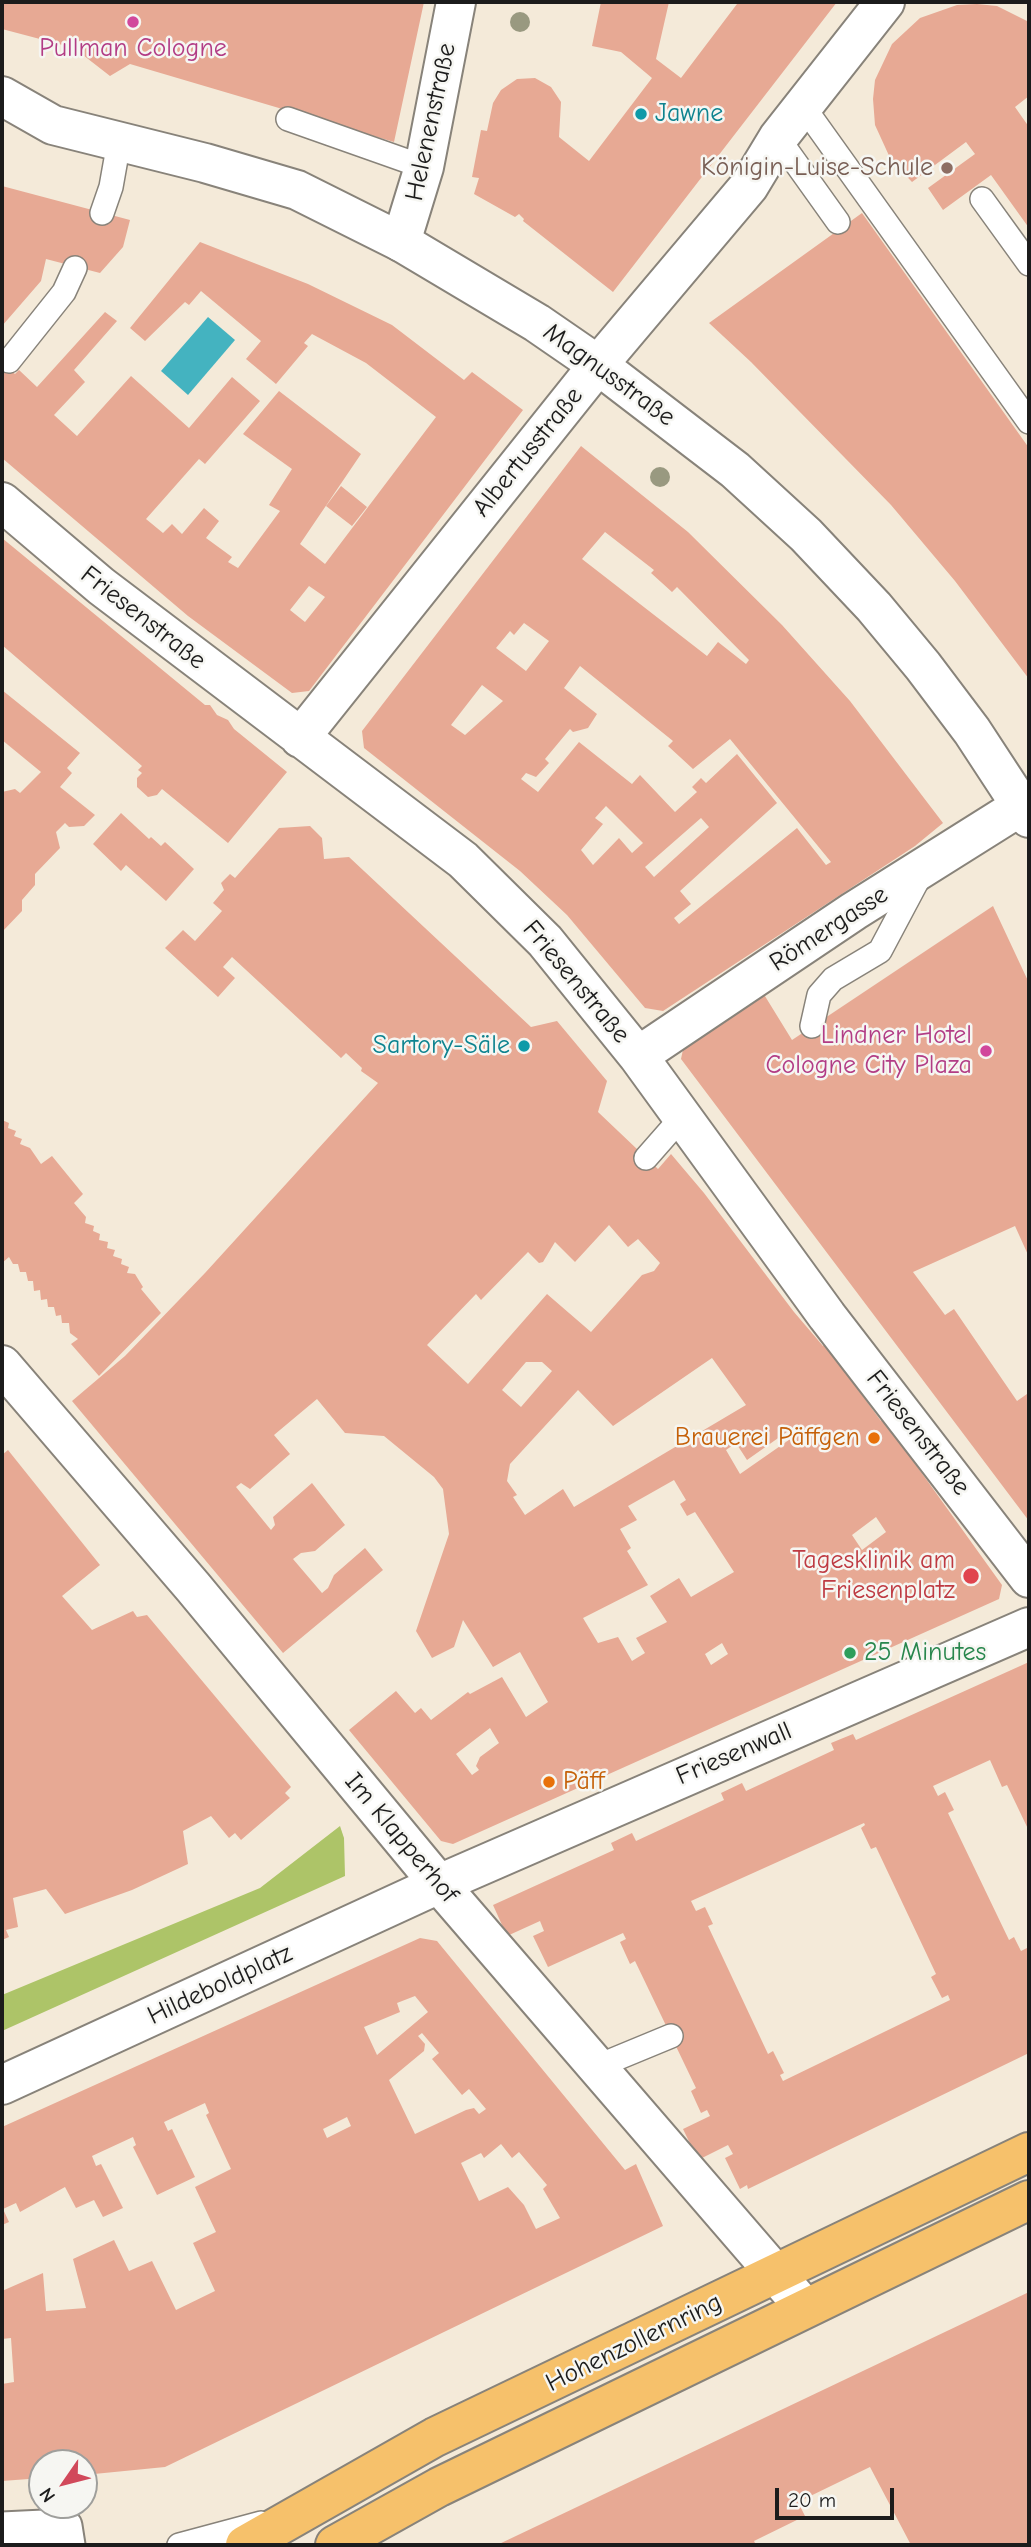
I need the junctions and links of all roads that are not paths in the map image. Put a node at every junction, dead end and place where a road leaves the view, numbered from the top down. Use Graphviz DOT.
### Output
graph roads {
  1 [pos="456,2"];
  2 [pos="885,2"];
  3 [pos="812,95"];
  4 [pos="2,96"];
  5 [pos="288,119"];
  6 [pos="53,125"];
  7 [pos="2,130"];
  8 [pos="778,138"];
  9 [pos="118,142"];
  10 [pos="424,167"];
  11 [pos="982,199"];
  12 [pos="102,213"];
  13 [pos="838,222"];
  14 [pos="401,242"];
  15 [pos="1029,264"];
  16 [pos="75,268"];
  17 [pos="9,361"];
  18 [pos="598,365"];
  19 [pos="1029,422"];
  20 [pos="2,502"];
  21 [pos="300,738"];
  22 [pos="1027,808"];
  23 [pos="925,866"];
  24 [pos="812,1026"];
  25 [pos="638,1056"];
  26 [pos="682,1116"];
  27 [pos="646,1158"];
  28 [pos="2,1364"];
  29 [pos="1029,1578"];
  30 [pos="1029,1627"];
  31 [pos="439,1884"];
  32 [pos="671,2036"];
  33 [pos="596,2067"];
  34 [pos="2,2085"];
  35 [pos="1029,2152"];
  36 [pos="1029,2200"];
  37 [pos="775,2276"];
  38 [pos="805,2308"];
  39 [pos="305,2511"];
  40 [pos="2,2529"];
  41 [pos="68,2545"];
  42 [pos="179,2545"];
  43 [pos="245,2545"];
  44 [pos="335,2545"];
  1 -- 10 [label="street, Helenenstraße"];
  2 -- 3 [label="street, Albertusstraße"];
  3 -- 8 [label="street, Albertusstraße"];
  3 -- 19 [label="lane"];
  4 -- 6 [label="street, Magnusstraße"];
  5 -- 10 [label="lane"];
  6 -- 7 [label="street, Magnusstraße"];
  6 -- 9 [label="street, Magnusstraße"];
  8 -- 13 [label="lane"];
  8 -- 18 [label="street, Albertusstraße"];
  9 -- 12 [label="lane"];
  9 -- 14 [label="street, Magnusstraße"];
  10 -- 14 [label="street, Helenenstraße"];
  11 -- 15 [label="lane"];
  14 -- 18 [label="street, Magnusstraße"];
  16 -- 17 [label="lane"];
  18 -- 21 [label="street, Albertusstraße"];
  18 -- 22 [label="street, Magnusstraße"];
  20 -- 21 [label="street, Friesenstraße"];
  21 -- 25 [label="street, Friesenstraße"];
  22 -- 23 [label="street, Römergasse"];
  23 -- 24 [label="lane"];
  23 -- 25 [label="street, Römergasse"];
  25 -- 26 [label="street, Friesenstraße"];
  26 -- 27 [label="lane"];
  26 -- 29 [label="street, Friesenstraße"];
  28 -- 31 [label="street, Im Klapperhof"];
  30 -- 31 [label="street, Friesenwall"];
  31 -- 33 [label="street, Im Klapperhof"];
  31 -- 34 [label="street, Hildeboldplatz"];
  32 -- 33 [label="lane"];
  33 -- 37 [label="street, Im Klapperhof"];
  35 -- 37 [label="main road, Hohenzollernring"];
  36 -- 38 [label="main road, Hohenzollernring"];
  37 -- 38 [label="street, Im Klapperhof"];
  37 -- 39 [label="main road, Hohenzollernring"];
  38 -- 44 [label="main road, Hohenzollernring"];
  39 -- 42 [label="lane"];
  39 -- 43 [label="main road, Hohenzollernring"];
  40 -- 41 [label="street"];
}
